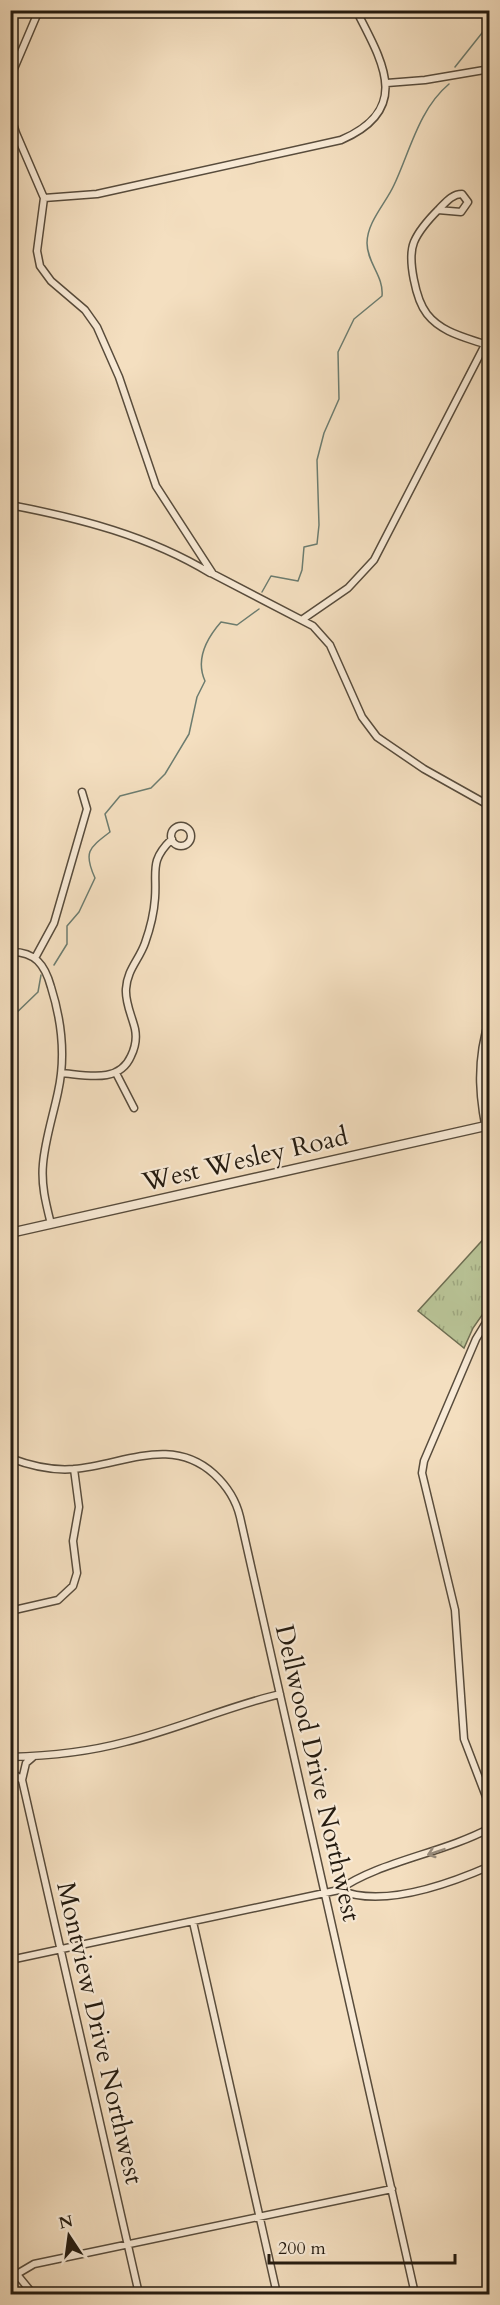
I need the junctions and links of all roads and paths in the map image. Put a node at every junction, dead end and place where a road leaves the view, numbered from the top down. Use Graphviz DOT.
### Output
graph roads {
  1 [pos="39,10"];
  2 [pos="356,10"];
  3 [pos="489,69"];
  4 [pos="10,78"];
  5 [pos="387,83"];
  6 [pos="10,114"];
  7 [pos="44,198"];
  8 [pos="438,210"];
  9 [pos="489,335"];
  10 [pos="484,344"];
  11 [pos="10,505"];
  12 [pos="213,574"];
  13 [pos="303,619"];
  14 [pos="82,792"];
  15 [pos="489,806"];
  16 [pos="172,839"];
  17 [pos="10,952"];
  18 [pos="35,958"];
  19 [pos="489,1017"];
  20 [pos="62,1072"];
  21 [pos="116,1073"];
  22 [pos="134,1108"];
  23 [pos="487,1126"];
  24 [pos="489,1148"];
  25 [pos="51,1224"];
  26 [pos="10,1233"];
  27 [pos="489,1316"];
  28 [pos="10,1458"];
  29 [pos="74,1469"];
  30 [pos="10,1611"];
  31 [pos="280,1694"];
  32 [pos="33,1756"];
  33 [pos="10,1757"];
  34 [pos="10,1771"];
  35 [pos="22,1780"];
  36 [pos="489,1807"];
  37 [pos="489,1828"];
  38 [pos="489,1866"];
  39 [pos="339,1890"];
  40 [pos="325,1893"];
  41 [pos="193,1922"];
  42 [pos="61,1949"];
  43 [pos="10,1960"];
  44 [pos="392,2189"];
  45 [pos="260,2216"];
  46 [pos="128,2244"];
  47 [pos="10,2266"];
  48 [pos="17,2274"];
  49 [pos="33,2295"];
  50 [pos="139,2295"];
  51 [pos="277,2295"];
  52 [pos="415,2295"];
  1 -- 4 [label="street"];
  2 -- 5 [label="street"];
  3 -- 5 [label="street"];
  5 -- 7 [label="street"];
  6 -- 7 [label="street"];
  7 -- 12 [label="street"];
  8 -- 8 [label="street"];
  8 -- 10 [label="street"];
  9 -- 10 [label="street"];
  10 -- 13 [label="street"];
  11 -- 12 [label="street"];
  12 -- 13 [label="street"];
  13 -- 15 [label="street"];
  14 -- 18 [label="street"];
  16 -- 21 [label="street"];
  17 -- 18 [label="street"];
  18 -- 20 [label="street"];
  19 -- 23 [label="street"];
  20 -- 21 [label="street"];
  20 -- 25 [label="street"];
  21 -- 22 [label="street"];
  23 -- 24 [label="street"];
  23 -- 25 [label="street, West Wesley Road"];
  25 -- 26 [label="street, West Wesley Road"];
  27 -- 36 [label="street"];
  28 -- 29 [label="street, Dellwood Drive Northwest"];
  29 -- 30 [label="street"];
  29 -- 31 [label="street, Dellwood Drive Northwest"];
  31 -- 32 [label="street"];
  31 -- 40 [label="street, Dellwood Drive Northwest"];
  32 -- 33 [label="street"];
  32 -- 35 [label="street"];
  34 -- 35 [label="street"];
  35 -- 42 [label="street, Montview Drive Northwest"];
  37 -- 39 [label="street, one-way"];
  38 -- 39 [label="street"];
  39 -- 40 [label="street"];
  40 -- 41 [label="street"];
  40 -- 44 [label="street, Dellwood Drive Northwest"];
  41 -- 42 [label="street"];
  41 -- 45 [label="street"];
  42 -- 43 [label="street"];
  42 -- 46 [label="street, Montview Drive Northwest"];
  44 -- 45 [label="street"];
  44 -- 52 [label="street, Dellwood Drive Northwest"];
  45 -- 46 [label="street"];
  45 -- 51 [label="street"];
  46 -- 48 [label="street"];
  46 -- 50 [label="street, Montview Drive Northwest"];
  47 -- 48 [label="street"];
  48 -- 49 [label="street"];
}
